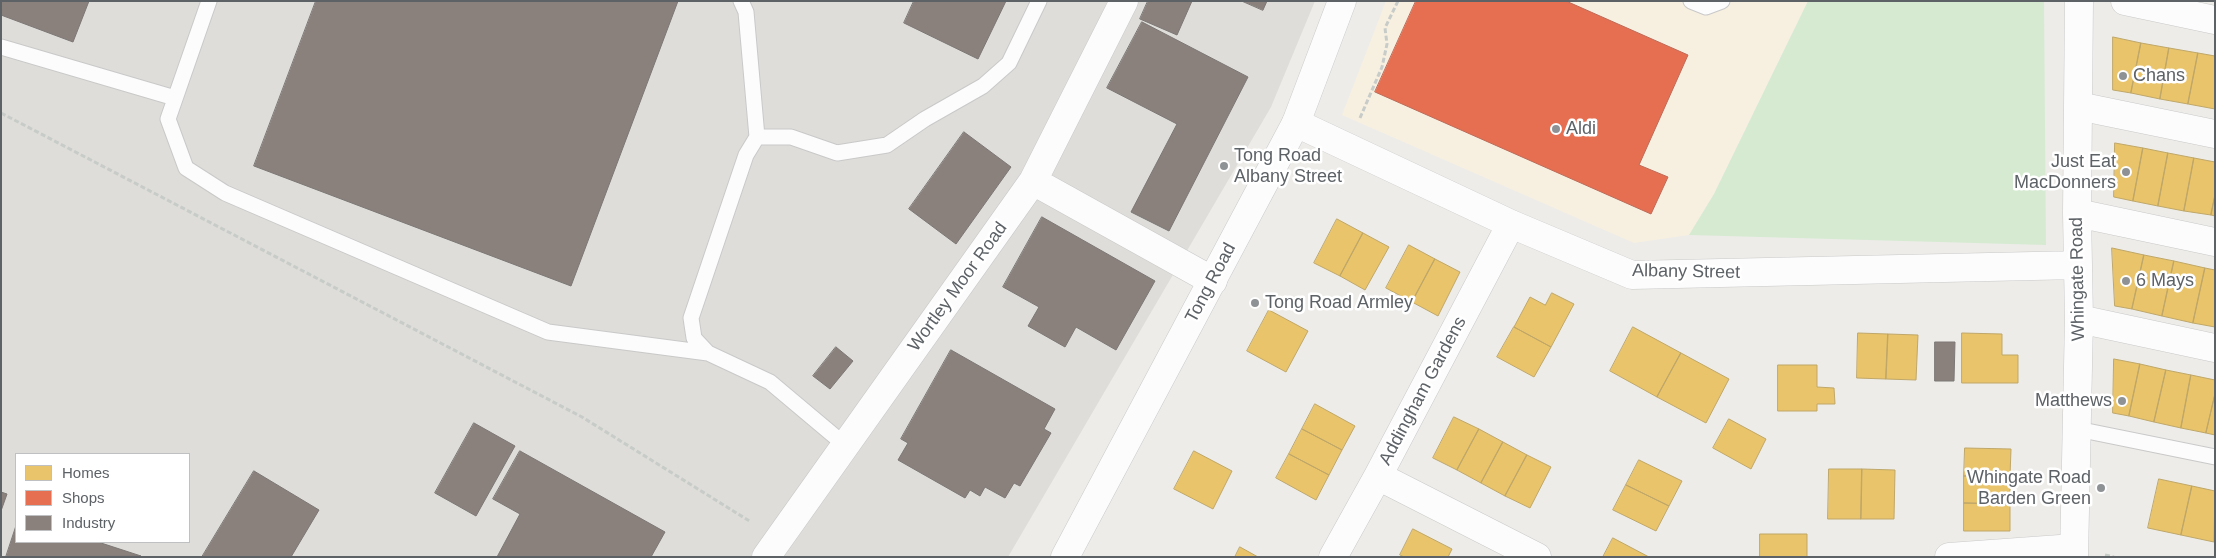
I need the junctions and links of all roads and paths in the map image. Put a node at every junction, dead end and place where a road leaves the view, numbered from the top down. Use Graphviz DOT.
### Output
graph roads {
  1 [pos="210,1"];
  2 [pos="741,1"];
  3 [pos="1039,1"];
  4 [pos="1124,1"];
  5 [pos="1342,1"];
  6 [pos="1398,1"];
  7 [pos="1691,1"];
  8 [pos="1722,1"];
  9 [pos="2079,1"];
  10 [pos="2125,1"];
  11 [pos="2215,20"];
  12 [pos="1,47"];
  13 [pos="175,98"];
  14 [pos="2078,106"];
  15 [pos="1,113"];
  16 [pos="1296,123"];
  17 [pos="2215,134"];
  18 [pos="757,137"];
  19 [pos="1347,147"];
  20 [pos="1033,181"];
  21 [pos="2077,213"];
  22 [pos="1511,224"];
  23 [pos="2215,242"];
  24 [pos="2078,265"];
  25 [pos="1213,281"];
  26 [pos="2079,319"];
  27 [pos="2215,348"];
  28 [pos="708,353"];
  29 [pos="2076,429"];
  30 [pos="845,445"];
  31 [pos="2215,457"];
  32 [pos="1378,476"];
  33 [pos="772,548"];
  34 [pos="2074,553"];
  35 [pos="1065,557"];
  36 [pos="1333,557"];
  37 [pos="1537,557"];
  38 [pos="1949,557"];
  1 -- 13 [label="lane"];
  2 -- 18 [label="lane"];
  3 -- 18 [label="lane"];
  4 -- 20 [label="street, Wortley Moor Road"];
  5 -- 16 [label="street, Tong Road"];
  6 -- 19 [label="path"];
  7 -- 8 [label="lane"];
  9 -- 14 [label="street, Whingate Road"];
  10 -- 11 [label="street"];
  12 -- 13 [label="lane"];
  13 -- 28 [label="lane"];
  14 -- 17 [label="street"];
  14 -- 21 [label="street, Whingate Road"];
  15 -- 33 [label="path"];
  16 -- 19 [label="street, Albany Street"];
  16 -- 25 [label="street, Tong Road"];
  18 -- 28 [label="lane"];
  19 -- 22 [label="street, Albany Street"];
  20 -- 25 [label="street"];
  20 -- 30 [label="street, Wortley Moor Road"];
  21 -- 23 [label="street"];
  21 -- 24 [label="street, Whingate Road"];
  22 -- 24 [label="street, Albany Street"];
  22 -- 32 [label="street, Addingham Gardens"];
  24 -- 26 [label="street, Whingate Road"];
  25 -- 35 [label="street, Tong Road"];
  26 -- 27 [label="street"];
  26 -- 29 [label="street, Whingate Road"];
  28 -- 30 [label="lane"];
  29 -- 31 [label="lane"];
  29 -- 34 [label="street, Whingate Road"];
  30 -- 33 [label="street, Wortley Moor Road"];
  32 -- 36 [label="street, Addingham Gardens"];
  32 -- 37 [label="street"];
  34 -- 38 [label="street"];
}
